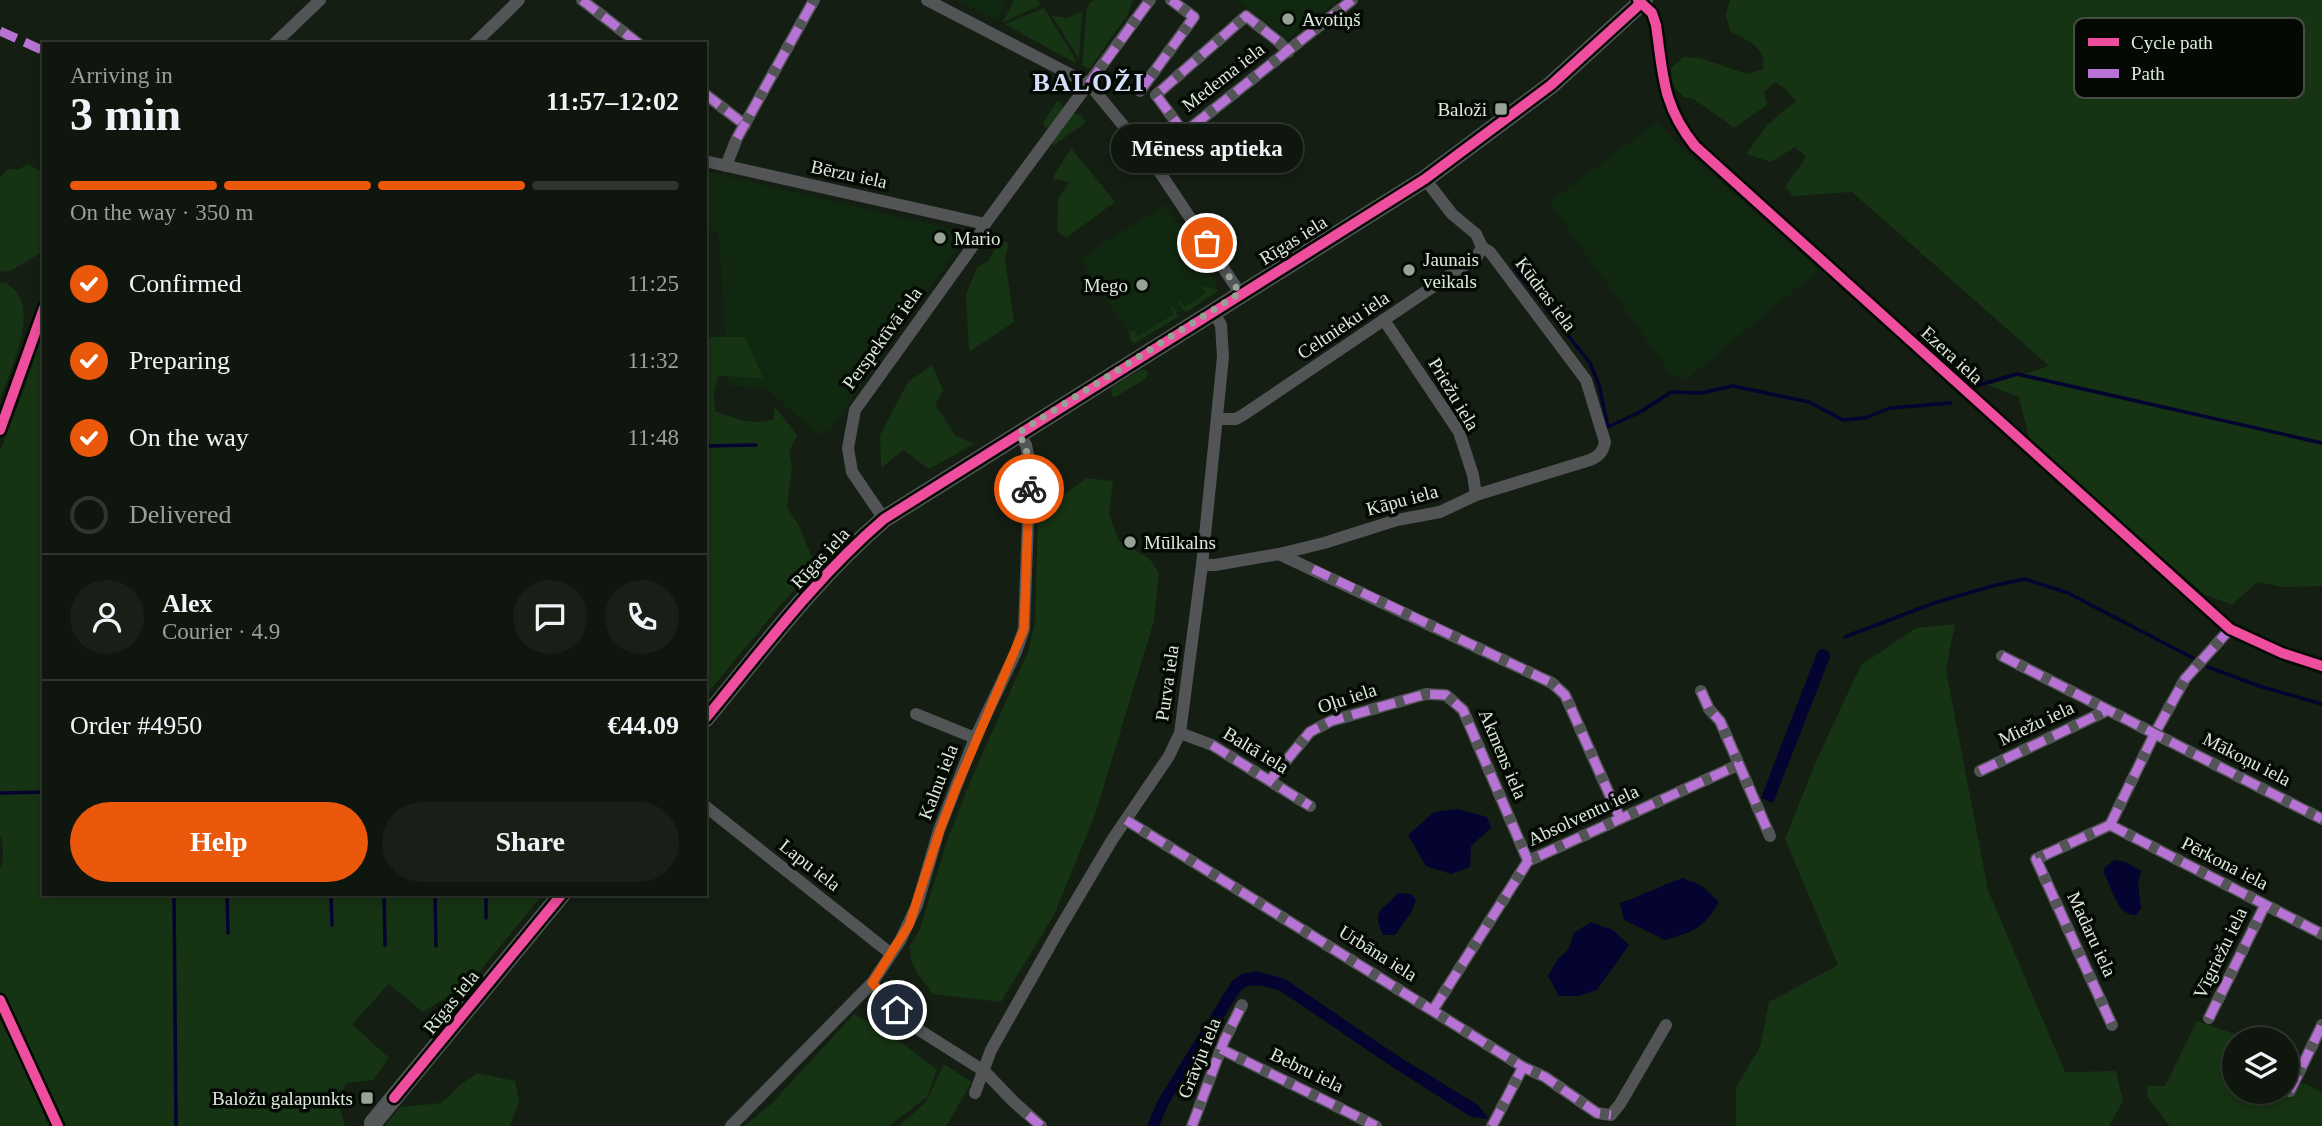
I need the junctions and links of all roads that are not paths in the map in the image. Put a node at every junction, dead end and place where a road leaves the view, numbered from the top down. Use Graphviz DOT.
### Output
graph roads {
  1 [pos="320,0"];
  2 [pos="519,0"];
  3 [pos="582,0"];
  4 [pos="814,0"];
  5 [pos="928,0"];
  6 [pos="1150,0"];
  7 [pos="1171,0"];
  8 [pos="1352,0"];
  9 [pos="1641,1"];
  10 [pos="276,42"];
  11 [pos="476,42"];
  12 [pos="636,42"];
  13 [pos="1288,52"];
  14 [pos="1089,84"];
  15 [pos="1140,91"];
  16 [pos="707,96"];
  17 [pos="745,125"];
  18 [pos="1184,133"];
  19 [pos="1151,159"];
  20 [pos="707,161"];
  21 [pos="726,166"];
  22 [pos="1425,179"];
  23 [pos="985,223"];
  24 [pos="1482,247"];
  25 [pos="1240,293"];
  26 [pos="1213,311"];
  27 [pos="1384,320"];
  28 [pos="1217,419"];
  29 [pos="1018,433"];
  30 [pos="1604,450"];
  31 [pos="1476,495"];
  32 [pos="884,519"];
  33 [pos="1279,554"];
  34 [pos="1202,565"];
  35 [pos="2230,629"];
  36 [pos="2002,656"];
  37 [pos="2322,666"];
  38 [pos="1701,691"];
  39 [pos="1456,701"];
  40 [pos="2108,710"];
  41 [pos="916,714"];
  42 [pos="707,717"];
  43 [pos="1180,733"];
  44 [pos="2155,733"];
  45 [pos="975,738"];
  46 [pos="1738,765"];
  47 [pos="1980,771"];
  48 [pos="1270,780"];
  49 [pos="1310,806"];
  50 [pos="707,808"];
  51 [pos="1620,818"];
  52 [pos="2322,819"];
  53 [pos="1126,820"];
  54 [pos="2110,825"];
  55 [pos="1770,836"];
  56 [pos="1528,861"];
  57 [pos="560,896"];
  58 [pos="2265,905"];
  59 [pos="2322,934"];
  60 [pos="890,953"];
  61 [pos="872,983"];
  62 [pos="1242,1005"];
  63 [pos="1433,1010"];
  64 [pos="2209,1018"];
  65 [pos="1666,1025"];
  66 [pos="2112,1025"];
  67 [pos="2322,1025"];
  68 [pos="1221,1049"];
  69 [pos="1523,1067"];
  70 [pos="984,1071"];
  71 [pos="2299,1072"];
  72 [pos="975,1093"];
  73 [pos="373,1123"];
  74 [pos="731,1126"];
  75 [pos="1041,1126"];
  76 [pos="1192,1126"];
  77 [pos="1376,1126"];
  78 [pos="1492,1126"];
  1 -- 10 [label="street"];
  2 -- 11 [label="street"];
  3 -- 12 [label="street"];
  4 -- 17 [label="street"];
  5 -- 14 [label="street"];
  6 -- 14 [label="street, Perspektīvā iela"];
  7 -- 15 [label="street"];
  8 -- 13 [label="street, Medema iela"];
  9 -- 22 [label="main road, Rīgas iela"];
  9 -- 35 [label="street, Ezera iela"];
  13 -- 18 [label="street, Medema iela"];
  13 -- 18 [label="street"];
  14 -- 19 [label="street"];
  14 -- 23 [label="street, Perspektīvā iela"];
  16 -- 17 [label="street"];
  17 -- 21 [label="street"];
  18 -- 19 [label="street, Medema iela"];
  19 -- 25 [label="street"];
  20 -- 21 [label="street, Bērzu iela"];
  21 -- 23 [label="street, Bērzu iela"];
  22 -- 24 [label="street, Kūdras iela"];
  22 -- 25 [label="main road, Rīgas iela"];
  23 -- 32 [label="street, Perspektīvā iela"];
  24 -- 27 [label="street, Celtnieku iela"];
  24 -- 30 [label="street, Kūdras iela"];
  25 -- 26 [label="main road, Rīgas iela"];
  26 -- 28 [label="street, Purva iela"];
  26 -- 29 [label="main road, Rīgas iela"];
  27 -- 28 [label="street, Celtnieku iela"];
  27 -- 31 [label="street, Priežu iela"];
  28 -- 34 [label="street, Purva iela"];
  29 -- 32 [label="main road, Rīgas iela"];
  29 -- 45 [label="street, Kalnu iela"];
  30 -- 31 [label="street, Kāpu iela"];
  31 -- 33 [label="street, Kāpu iela"];
  32 -- 42 [label="main road, Rīgas iela"];
  33 -- 34 [label="street, Kāpu iela"];
  33 -- 51 [label="street"];
  34 -- 43 [label="street, Purva iela"];
  35 -- 37 [label="street, Ezera iela"];
  35 -- 44 [label="street"];
  36 -- 40 [label="street"];
  38 -- 46 [label="street"];
  39 -- 48 [label="street, Oļu iela"];
  39 -- 56 [label="street, Akmens iela"];
  40 -- 44 [label="street"];
  40 -- 47 [label="street, Miežu iela"];
  41 -- 45 [label="street"];
  43 -- 48 [label="street, Baltā iela"];
  43 -- 53 [label="street, Purva iela"];
  44 -- 52 [label="street, Mākoņu iela"];
  44 -- 54 [label="street"];
  45 -- 60 [label="street, Kalnu iela"];
  46 -- 51 [label="street, Absolventu iela"];
  46 -- 55 [label="street"];
  48 -- 49 [label="street, Baltā iela"];
  50 -- 60 [label="street, Lapu iela"];
  51 -- 56 [label="street, Absolventu iela"];
  53 -- 63 [label="street, Urbāna iela"];
  53 -- 70 [label="street, Purva iela"];
  54 -- 58 [label="street, Pērkona iela"];
  54 -- 66 [label="street, Madaru iela"];
  56 -- 63 [label="street, Absolventu iela"];
  57 -- 73 [label="main road, Rīgas iela"];
  58 -- 59 [label="street, Pērkona iela"];
  58 -- 64 [label="street, Vīgriežu iela"];
  60 -- 61 [label="street, Kalnu iela"];
  61 -- 70 [label="street"];
  61 -- 74 [label="street, Kalnu iela"];
  62 -- 68 [label="street, Grāvju iela"];
  63 -- 69 [label="street, Urbāna iela"];
  65 -- 69 [label="street, Urbāna iela"];
  67 -- 71 [label="street"];
  68 -- 76 [label="street, Grāvju iela"];
  68 -- 77 [label="street, Bebru iela"];
  69 -- 78 [label="street"];
  70 -- 72 [label="street, Purva iela"];
  70 -- 75 [label="street"];
}
